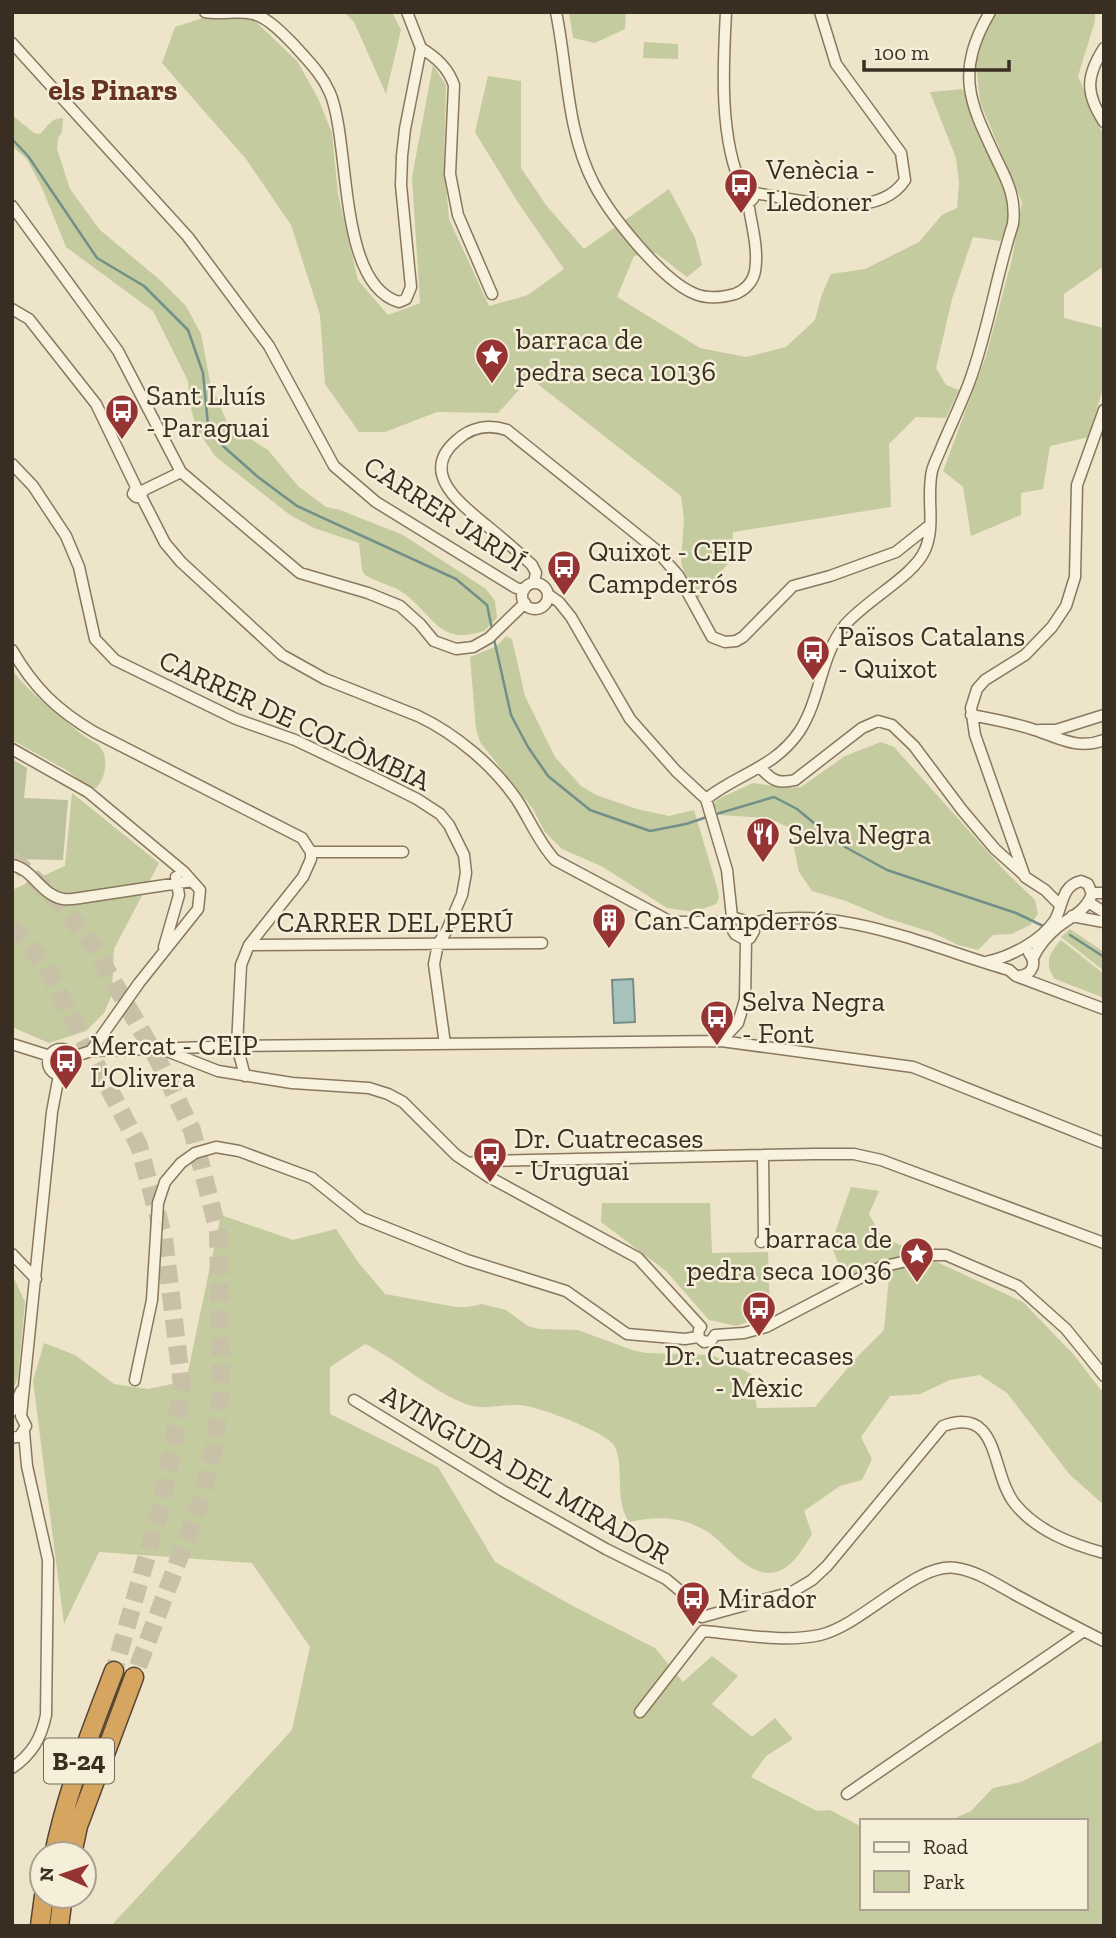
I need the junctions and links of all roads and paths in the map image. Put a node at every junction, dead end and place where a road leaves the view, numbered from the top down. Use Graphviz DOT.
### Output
graph roads {
  1 [pos="205,12"];
  2 [pos="407,12"];
  3 [pos="556,12"];
  4 [pos="726,12"];
  5 [pos="820,12"];
  6 [pos="990,12"];
  7 [pos="12,43"];
  8 [pos="421,48"];
  9 [pos="1104,48"];
  10 [pos="1104,122"];
  11 [pos="751,198"];
  12 [pos="12,206"];
  13 [pos="492,294"];
  14 [pos="12,309"];
  15 [pos="1104,410"];
  16 [pos="12,464"];
  17 [pos="181,471"];
  18 [pos="140,491"];
  19 [pos="930,525"];
  20 [pos="534,582"];
  21 [pos="524,590"];
  22 [pos="548,595"];
  23 [pos="524,603"];
  24 [pos="12,650"];
  25 [pos="971,715"];
  26 [pos="1104,715"];
  27 [pos="1036,730"];
  28 [pos="1104,740"];
  29 [pos="12,749"];
  30 [pos="761,768"];
  31 [pos="706,799"];
  32 [pos="312,852"];
  33 [pos="403,852"];
  34 [pos="169,861"];
  35 [pos="12,864"];
  36 [pos="1026,877"];
  37 [pos="192,881"];
  38 [pos="177,882"];
  39 [pos="1045,890"];
  40 [pos="1104,893"];
  41 [pos="1065,894"];
  42 [pos="1090,897"];
  43 [pos="1060,907"];
  44 [pos="1104,912"];
  45 [pos="1073,916"];
  46 [pos="730,920"];
  47 [pos="1104,922"];
  48 [pos="752,923"];
  49 [pos="746,940"];
  50 [pos="541,943"];
  51 [pos="438,944"];
  52 [pos="249,945"];
  53 [pos="1023,949"];
  54 [pos="1010,953"];
  55 [pos="161,954"];
  56 [pos="1033,962"];
  57 [pos="983,963"];
  58 [pos="1009,970"];
  59 [pos="1020,976"];
  60 [pos="1057,992"];
  61 [pos="1104,1009"];
  62 [pos="721,1041"];
  63 [pos="12,1044"];
  64 [pos="445,1044"];
  65 [pos="237,1046"];
  66 [pos="166,1050"];
  67 [pos="91,1051"];
  68 [pos="50,1056"];
  69 [pos="73,1057"];
  70 [pos="59,1075"];
  71 [pos="245,1076"];
  72 [pos="1104,1143"];
  73 [pos="763,1155"];
  74 [pos="468,1163"];
  75 [pos="761,1242"];
  76 [pos="1104,1243"];
  77 [pos="12,1254"];
  78 [pos="36,1279"];
  79 [pos="700,1332"];
  80 [pos="1104,1376"];
  81 [pos="135,1380"];
  82 [pos="354,1401"];
  83 [pos="15,1414"];
  84 [pos="24,1432"];
  85 [pos="13,1438"];
  86 [pos="27,1466"];
  87 [pos="1104,1553"];
  88 [pos="702,1617"];
  89 [pos="703,1631"];
  90 [pos="1084,1631"];
  91 [pos="1104,1641"];
  92 [pos="114,1671"];
  93 [pos="134,1677"];
  94 [pos="640,1712"];
  95 [pos="12,1768"];
  96 [pos="847,1794"];
  97 [pos="57,1840"];
  98 [pos="75,1840"];
  1 -- 8 [label="street"];
  2 -- 8 [label="street"];
  3 -- 11 [label="street"];
  4 -- 11 [label="street"];
  5 -- 11 [label="street"];
  6 -- 19 [label="street"];
  7 -- 21 [label="street, CARRER JARDÍ"];
  8 -- 13 [label="street"];
  9 -- 10 [label="street"];
  12 -- 17 [label="street"];
  14 -- 18 [label="street"];
  15 -- 25 [label="street"];
  16 -- 51 [label="street, CARRER DE COLÒMBIA"];
  17 -- 18 [label="street"];
  17 -- 23 [label="street"];
  18 -- 46 [label="street"];
  19 -- 20 [label="street"];
  19 -- 30 [label="street"];
  20 -- 21 [label="street"];
  20 -- 22 [label="street"];
  21 -- 23 [label="street"];
  22 -- 23 [label="street"];
  22 -- 31 [label="street"];
  24 -- 32 [label="street"];
  25 -- 27 [label="street"];
  25 -- 36 [label="street"];
  26 -- 27 [label="street"];
  27 -- 28 [label="street"];
  29 -- 34 [label="street"];
  30 -- 31 [label="street"];
  30 -- 36 [label="street"];
  31 -- 46 [label="street"];
  32 -- 33 [label="street"];
  32 -- 52 [label="street"];
  34 -- 37 [label="street"];
  34 -- 38 [label="street"];
  35 -- 38 [label="street"];
  36 -- 39 [label="street"];
  37 -- 38 [label="street"];
  37 -- 55 [label="street"];
  38 -- 55 [label="street"];
  39 -- 41 [label="street"];
  39 -- 43 [label="street"];
  40 -- 42 [label="street"];
  41 -- 42 [label="street"];
  41 -- 43 [label="street"];
  42 -- 44 [label="street"];
  42 -- 45 [label="street"];
  43 -- 45 [label="street"];
  43 -- 53 [label="street"];
  45 -- 47 [label="street"];
  45 -- 56 [label="street"];
  46 -- 48 [label="street"];
  46 -- 49 [label="street"];
  48 -- 49 [label="street"];
  48 -- 57 [label="street"];
  49 -- 62 [label="street"];
  50 -- 51 [label="street, CARRER DEL PERÚ"];
  51 -- 52 [label="street, CARRER DEL PERÚ"];
  51 -- 64 [label="street, CARRER DE COLÒMBIA"];
  52 -- 65 [label="street"];
  53 -- 54 [label="street"];
  53 -- 56 [label="street"];
  54 -- 57 [label="street"];
  54 -- 58 [label="street"];
  55 -- 67 [label="street"];
  56 -- 59 [label="street"];
  56 -- 60 [label="street"];
  57 -- 58 [label="street"];
  58 -- 59 [label="street"];
  59 -- 60 [label="street"];
  60 -- 61 [label="street"];
  62 -- 64 [label="street"];
  62 -- 72 [label="street"];
  63 -- 68 [label="street"];
  64 -- 65 [label="street"];
  65 -- 66 [label="street"];
  65 -- 71 [label="street"];
  66 -- 67 [label="street"];
  66 -- 71 [label="street"];
  67 -- 69 [label="street"];
  68 -- 69 [label="street"];
  68 -- 70 [label="street"];
  69 -- 70 [label="street"];
  70 -- 78 [label="street"];
  71 -- 74 [label="street"];
  73 -- 74 [label="street"];
  73 -- 75 [label="street"];
  73 -- 76 [label="street"];
  74 -- 79 [label="street"];
  77 -- 78 [label="street"];
  78 -- 83 [label="street"];
  79 -- 80 [label="street"];
  79 -- 81 [label="street"];
  82 -- 88 [label="street, AVINGUDA DEL MIRADOR"];
  83 -- 84 [label="street"];
  84 -- 85 [label="street"];
  84 -- 86 [label="street"];
  85 -- 86 [label="street"];
  86 -- 95 [label="street"];
  87 -- 88 [label="street"];
  88 -- 89 [label="street"];
  89 -- 90 [label="street"];
  89 -- 94 [label="street"];
  90 -- 91 [label="street"];
  90 -- 96 [label="street"];
  92 -- 97 [label="highway, B-24"];
  93 -- 98 [label="highway, B-24"];
}
